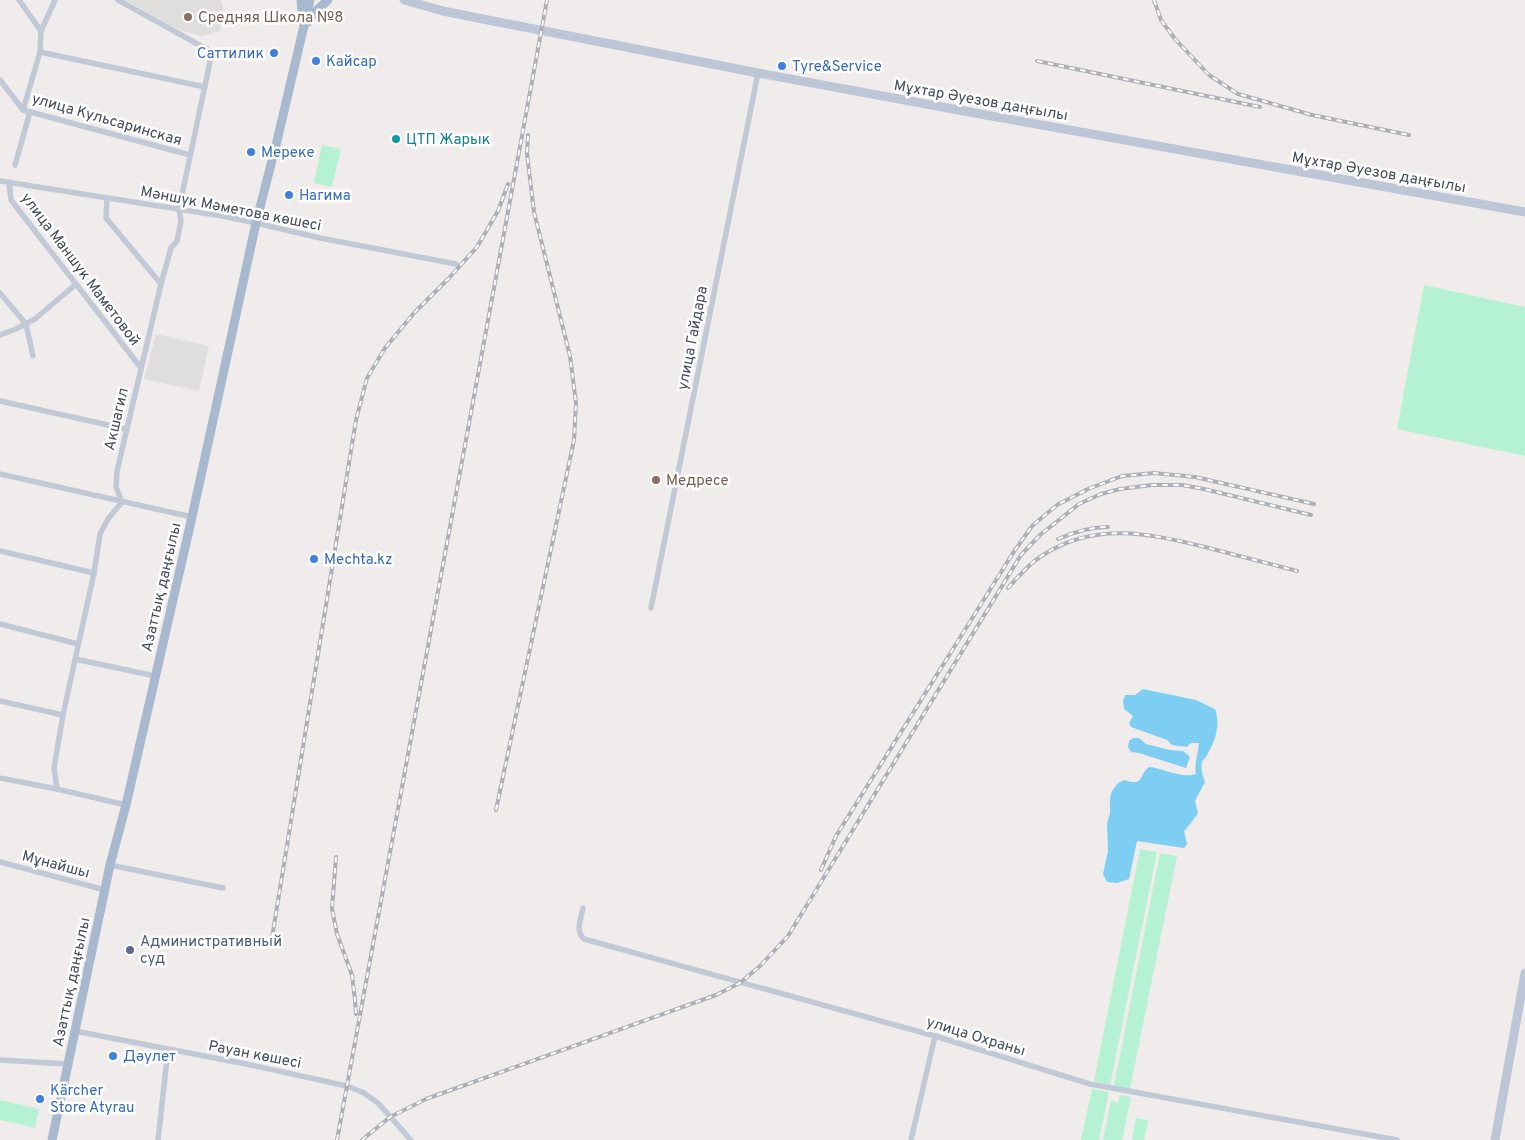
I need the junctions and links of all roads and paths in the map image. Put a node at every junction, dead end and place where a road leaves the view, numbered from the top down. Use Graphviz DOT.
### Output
graph roads {
  1 [pos="19,0"];
  2 [pos="55,0"];
  3 [pos="118,0"];
  4 [pos="300,0"];
  5 [pos="310,0"];
  6 [pos="328,0"];
  7 [pos="404,0"];
  8 [pos="41,31"];
  9 [pos="302,37"];
  10 [pos="40,52"];
  11 [pos="758,73"];
  12 [pos="0,80"];
  13 [pos="205,87"];
  14 [pos="27,111"];
  15 [pos="190,155"];
  16 [pos="15,165"];
  17 [pos="0,180"];
  18 [pos="9,182"];
  19 [pos="107,198"];
  20 [pos="179,208"];
  21 [pos="1525,212"];
  22 [pos="256,223"];
  23 [pos="456,264"];
  24 [pos="75,284"];
  25 [pos="161,284"];
  26 [pos="0,293"];
  27 [pos="26,324"];
  28 [pos="0,335"];
  29 [pos="33,356"];
  30 [pos="140,368"];
  31 [pos="0,402"];
  32 [pos="126,429"];
  33 [pos="0,474"];
  34 [pos="122,502"];
  35 [pos="192,516"];
  36 [pos="0,551"];
  37 [pos="94,572"];
  38 [pos="651,608"];
  39 [pos="0,624"];
  40 [pos="78,644"];
  41 [pos="75,659"];
  42 [pos="155,676"];
  43 [pos="0,701"];
  44 [pos="63,715"];
  45 [pos="0,778"];
  46 [pos="57,789"];
  47 [pos="126,805"];
  48 [pos="0,862"];
  49 [pos="110,865"];
  50 [pos="223,888"];
  51 [pos="105,890"];
  52 [pos="583,908"];
  53 [pos="1525,973"];
  54 [pos="75,1031"];
  55 [pos="935,1036"];
  56 [pos="168,1050"];
  57 [pos="0,1060"];
  58 [pos="68,1064"];
  59 [pos="52,1140"];
  60 [pos="158,1140"];
  61 [pos="411,1140"];
  62 [pos="911,1140"];
  63 [pos="1397,1140"];
  64 [pos="1495,1140"];
  1 -- 8 [label="street"];
  2 -- 8 [label="street"];
  3 -- 13 [label="street, Акшагил"];
  4 -- 9 [label="main road"];
  5 -- 9 [label="main road"];
  6 -- 9 [label="main road"];
  7 -- 11 [label="main road, Мұхтар Әуезов даңғылы"];
  8 -- 10 [label="street"];
  9 -- 22 [label="main road, Азаттық даңғылы"];
  10 -- 13 [label="street"];
  10 -- 14 [label="street"];
  11 -- 21 [label="main road, Мұхтар Әуезов даңғылы"];
  11 -- 38 [label="street, улица Гайдара"];
  12 -- 14 [label="street, улица Кульсаринская"];
  13 -- 15 [label="street, Акшагил"];
  14 -- 15 [label="street, улица Кульсаринская"];
  14 -- 16 [label="street"];
  15 -- 20 [label="street, Акшагил"];
  17 -- 18 [label="street, Мәншүк Мәметова көшесі"];
  18 -- 19 [label="street, Мәншүк Мәметова көшесі"];
  18 -- 24 [label="street, улица Маншук Маметовой"];
  19 -- 20 [label="street, Мәншүк Мәметова көшесі"];
  19 -- 25 [label="street"];
  20 -- 22 [label="street, Мәншүк Мәметова көшесі"];
  20 -- 25 [label="street, Акшагил"];
  22 -- 23 [label="street, Мәншүк Мәметова көшесі"];
  22 -- 35 [label="main road, Азаттық даңғылы"];
  24 -- 27 [label="street"];
  24 -- 30 [label="street, улица Маншук Маметовой"];
  25 -- 30 [label="street, Акшагил"];
  26 -- 27 [label="street"];
  27 -- 28 [label="street"];
  27 -- 29 [label="street"];
  30 -- 32 [label="street, Акшагил"];
  31 -- 32 [label="street"];
  32 -- 34 [label="street, Акшагил"];
  33 -- 34 [label="street"];
  34 -- 35 [label="street"];
  34 -- 37 [label="street"];
  35 -- 42 [label="main road, Азаттық даңғылы"];
  36 -- 37 [label="street"];
  37 -- 40 [label="street"];
  39 -- 40 [label="street"];
  40 -- 41 [label="street"];
  41 -- 42 [label="street"];
  41 -- 44 [label="street"];
  42 -- 47 [label="main road, Азаттық даңғылы"];
  43 -- 44 [label="street"];
  44 -- 46 [label="street"];
  45 -- 46 [label="street"];
  46 -- 47 [label="street"];
  47 -- 49 [label="main road, Азаттық даңғылы"];
  48 -- 51 [label="street, Мұнайшы"];
  49 -- 50 [label="street"];
  49 -- 51 [label="main road, Азаттық даңғылы"];
  51 -- 54 [label="main road, Азаттық даңғылы"];
  52 -- 55 [label="street, улица Охраны"];
  53 -- 64 [label="main road"];
  54 -- 56 [label="street, Рауан көшесі"];
  54 -- 58 [label="main road, Азаттық даңғылы"];
  55 -- 62 [label="street"];
  55 -- 63 [label="street, улица Охраны"];
  56 -- 60 [label="street"];
  56 -- 61 [label="street, Рауан көшесі"];
  57 -- 58 [label="street"];
  58 -- 59 [label="main road, Азаттық даңғылы"];
}
